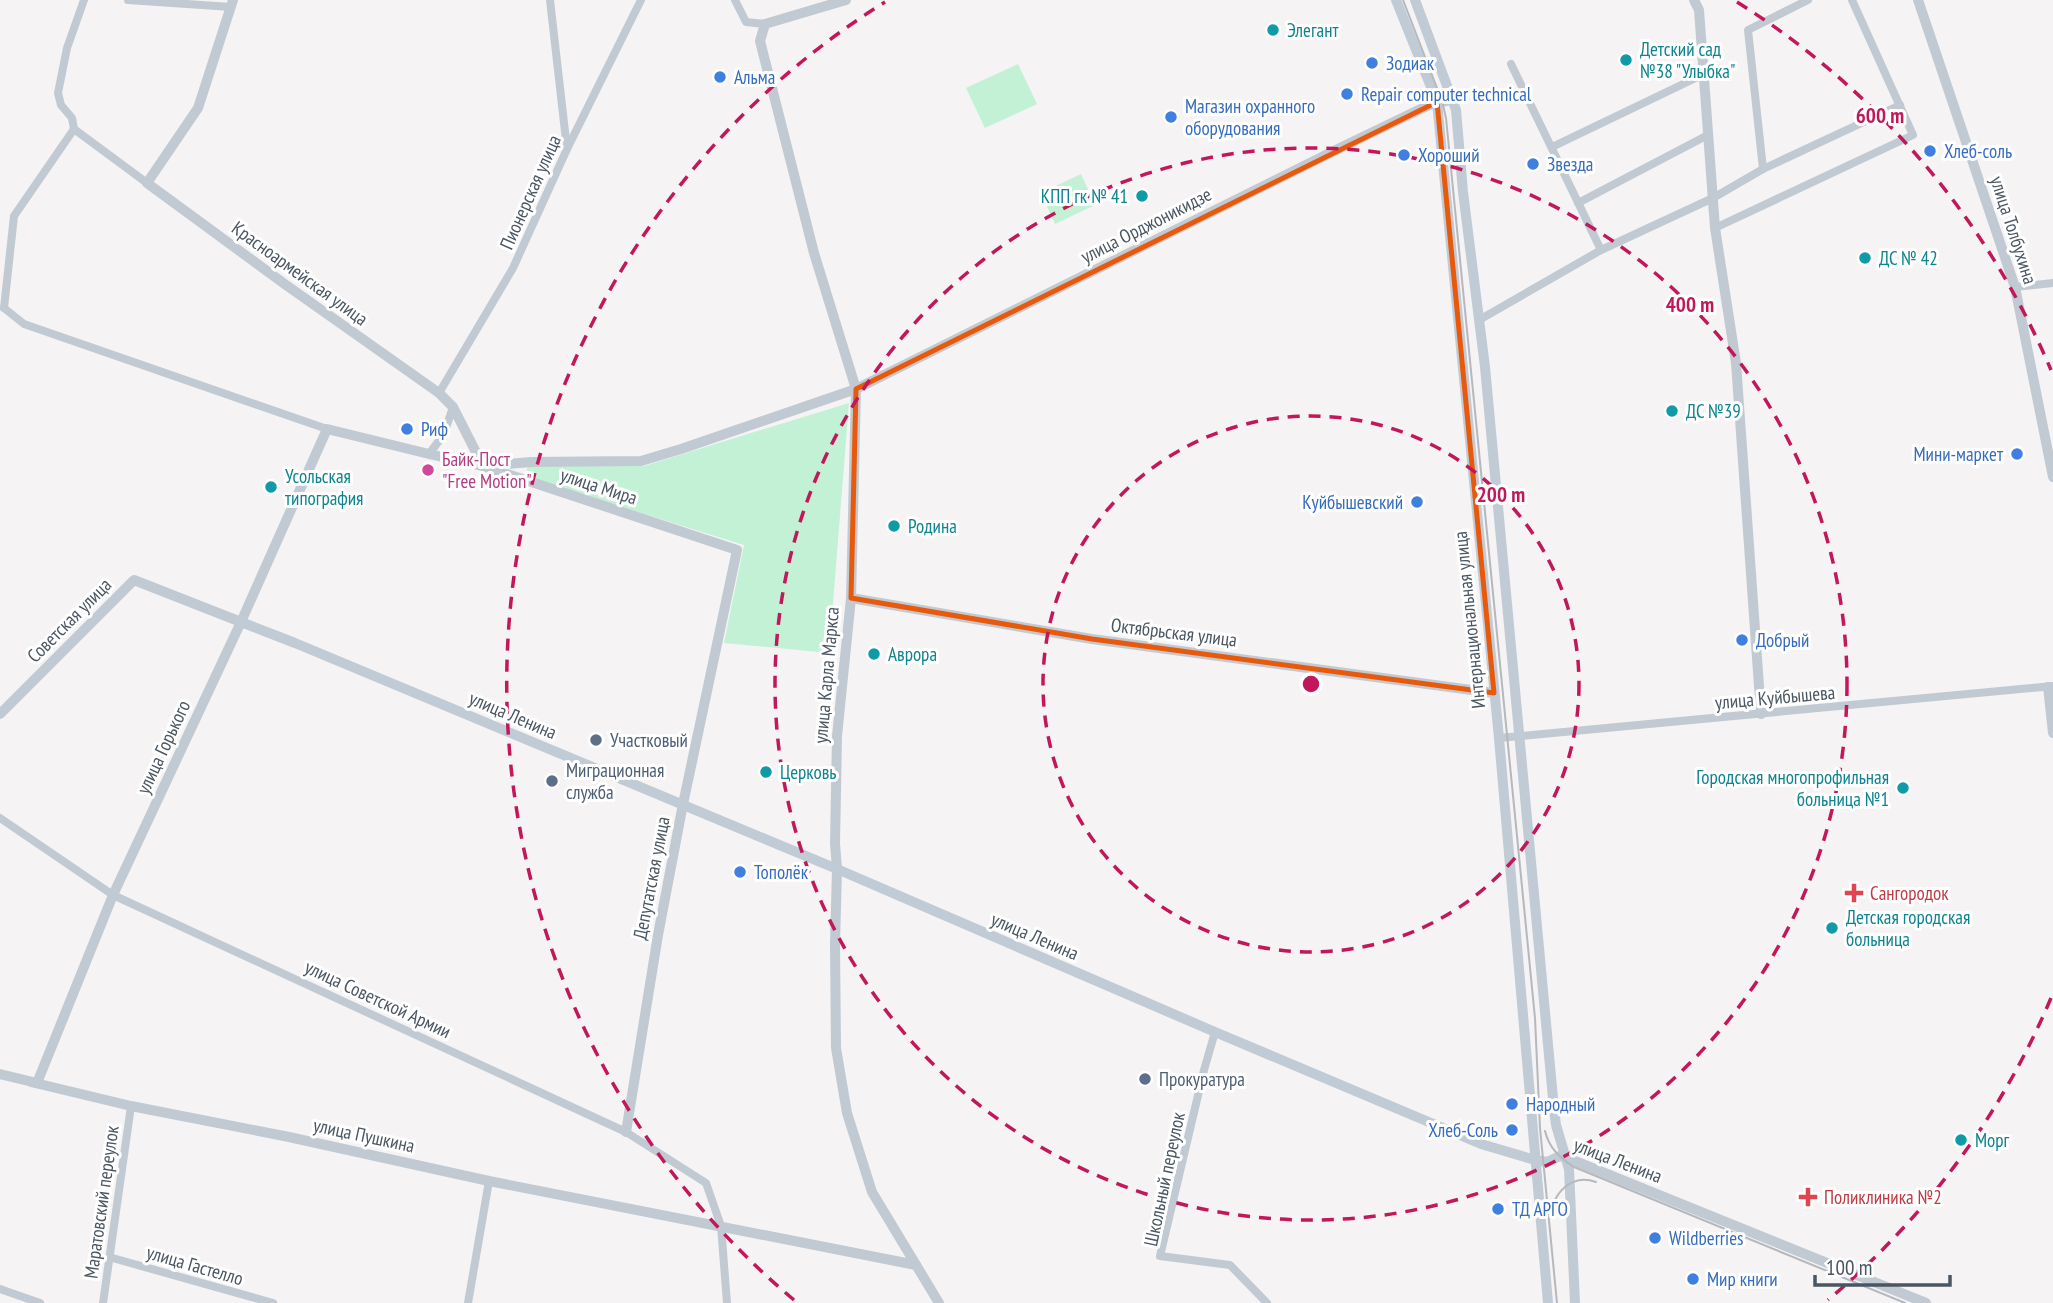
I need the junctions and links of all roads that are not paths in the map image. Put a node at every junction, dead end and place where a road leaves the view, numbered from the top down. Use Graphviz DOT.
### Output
graph roads {
  1 [pos="85,0"];
  2 [pos="128,0"];
  3 [pos="550,0"];
  4 [pos="641,0"];
  5 [pos="735,0"];
  6 [pos="846,0"];
  7 [pos="1396,0"];
  8 [pos="1415,0"];
  9 [pos="1694,0"];
  10 [pos="1808,0"];
  11 [pos="1852,0"];
  12 [pos="1918,0"];
  13 [pos="232,4"];
  14 [pos="765,24"];
  15 [pos="1511,64"];
  16 [pos="1704,74"];
  17 [pos="1454,99"];
  18 [pos="1437,102"];
  19 [pos="1900,105"];
  20 [pos="74,129"];
  21 [pos="1708,135"];
  22 [pos="1552,147"];
  23 [pos="567,149"];
  24 [pos="1763,169"];
  25 [pos="147,183"];
  26 [pos="1713,198"];
  27 [pos="1578,203"];
  28 [pos="1715,228"];
  29 [pos="1601,250"];
  30 [pos="2053,284"];
  31 [pos="2015,287"];
  32 [pos="2,308"];
  33 [pos="1479,320"];
  34 [pos="856,389"];
  35 [pos="439,393"];
  36 [pos="453,407"];
  37 [pos="327,429"];
  38 [pos="429,454"];
  39 [pos="483,466"];
  40 [pos="2053,478"];
  41 [pos="737,550"];
  42 [pos="134,580"];
  43 [pos="851,598"];
  44 [pos="241,622"];
  45 [pos="2050,686"];
  46 [pos="1494,693"];
  47 [pos="0,714"];
  48 [pos="1761,714"];
  49 [pos="2053,733"];
  50 [pos="1518,737"];
  51 [pos="1499,738"];
  52 [pos="683,804"];
  53 [pos="0,818"];
  54 [pos="837,869"];
  55 [pos="113,895"];
  56 [pos="1214,1032"];
  57 [pos="0,1074"];
  58 [pos="37,1083"];
  59 [pos="131,1106"];
  60 [pos="626,1132"];
  61 [pos="1565,1157"];
  62 [pos="1535,1160"];
  63 [pos="489,1181"];
  64 [pos="721,1226"];
  65 [pos="109,1257"];
  66 [pos="916,1265"];
  67 [pos="0,1289"];
  68 [pos="1920,1302"];
  69 [pos="40,1303"];
  70 [pos="103,1303"];
  71 [pos="273,1303"];
  72 [pos="468,1303"];
  73 [pos="727,1303"];
  74 [pos="939,1303"];
  75 [pos="1267,1303"];
  76 [pos="1548,1303"];
  77 [pos="1575,1303"];
  1 -- 20 [label="street"];
  2 -- 13 [label="street"];
  3 -- 23 [label="street"];
  4 -- 23 [label="street, Пионерская улица"];
  5 -- 14 [label="street"];
  6 -- 14 [label="street"];
  7 -- 18 [label="main road, Интернациональная улица"];
  8 -- 17 [label="main road, Интернациональная улица"];
  9 -- 16 [label="street"];
  10 -- 24 [label="street"];
  11 -- 19 [label="street"];
  12 -- 31 [label="street, улица Толбухина"];
  13 -- 25 [label="street"];
  14 -- 34 [label="street, улица Карла Маркса"];
  15 -- 22 [label="street"];
  16 -- 21 [label="street"];
  16 -- 22 [label="street"];
  17 -- 18 [label="street, улица Орджоникидзе"];
  17 -- 33 [label="main road, Интернациональная улица"];
  18 -- 34 [label="street, улица Орджоникидзе"];
  18 -- 46 [label="main road, Интернациональная улица"];
  19 -- 24 [label="street"];
  19 -- 28 [label="street"];
  20 -- 25 [label="street, Красноармейская улица"];
  20 -- 32 [label="street"];
  21 -- 26 [label="street"];
  21 -- 27 [label="street"];
  22 -- 27 [label="street"];
  23 -- 35 [label="street, Пионерская улица"];
  24 -- 26 [label="street"];
  25 -- 35 [label="street, Красноармейская улица"];
  26 -- 28 [label="street"];
  26 -- 29 [label="street"];
  27 -- 29 [label="street"];
  28 -- 48 [label="street"];
  29 -- 33 [label="street"];
  30 -- 31 [label="street"];
  31 -- 40 [label="street, улица Толбухина"];
  32 -- 37 [label="street"];
  33 -- 50 [label="main road, Интернациональная улица"];
  34 -- 39 [label="street, улица Орджоникидзе"];
  34 -- 43 [label="street, улица Карла Маркса"];
  35 -- 36 [label="street, Красноармейская улица"];
  36 -- 38 [label="street"];
  36 -- 39 [label="street, Красноармейская улица"];
  37 -- 38 [label="street, улица Мира"];
  37 -- 44 [label="street, улица Горького"];
  38 -- 39 [label="street, улица Мира"];
  39 -- 41 [label="street, улица Мира"];
  41 -- 52 [label="street, Депутатская улица"];
  42 -- 44 [label="street, улица Ленина"];
  42 -- 47 [label="street, Советская улица"];
  43 -- 46 [label="street, Октябрьская улица"];
  43 -- 54 [label="street, улица Карла Маркса"];
  44 -- 52 [label="main road, улица Ленина"];
  44 -- 55 [label="street, улица Горького"];
  45 -- 48 [label="street, улица Куйбышева"];
  45 -- 49 [label="street"];
  46 -- 51 [label="main road, Интернациональная улица"];
  48 -- 50 [label="street, улица Куйбышева"];
  50 -- 51 [label="street, улица Куйбышева"];
  50 -- 61 [label="main road, Интернациональная улица"];
  51 -- 62 [label="main road, Интернациональная улица"];
  52 -- 54 [label="main road, улица Ленина"];
  52 -- 60 [label="street, Депутатская улица"];
  53 -- 55 [label="street, улица Советской Армии"];
  54 -- 56 [label="main road, улица Ленина"];
  54 -- 66 [label="street, улица Карла Маркса"];
  55 -- 58 [label="street, улица Горького"];
  55 -- 60 [label="street, улица Советской Армии"];
  56 -- 62 [label="main road, улица Ленина"];
  56 -- 75 [label="street, Школьный переулок"];
  57 -- 58 [label="street, улица Пушкина"];
  58 -- 59 [label="street, улица Пушкина"];
  59 -- 63 [label="street, улица Пушкина"];
  59 -- 65 [label="street, Маратовский переулок"];
  60 -- 64 [label="street, улица Советской Армии"];
  61 -- 62 [label="main road, улица Ленина"];
  61 -- 68 [label="street, улица Ленина"];
  61 -- 77 [label="main road, Интернациональная улица"];
  62 -- 76 [label="main road, Интернациональная улица"];
  63 -- 64 [label="street, улица Пушкина"];
  63 -- 66 [label="street"];
  63 -- 72 [label="street"];
  64 -- 66 [label="street, улица Пушкина"];
  64 -- 73 [label="street, улица Советской Армии"];
  65 -- 70 [label="street, Маратовский переулок"];
  65 -- 71 [label="street, улица Гастелло"];
  66 -- 74 [label="street, улица Карла Маркса"];
  67 -- 69 [label="street"];
}
